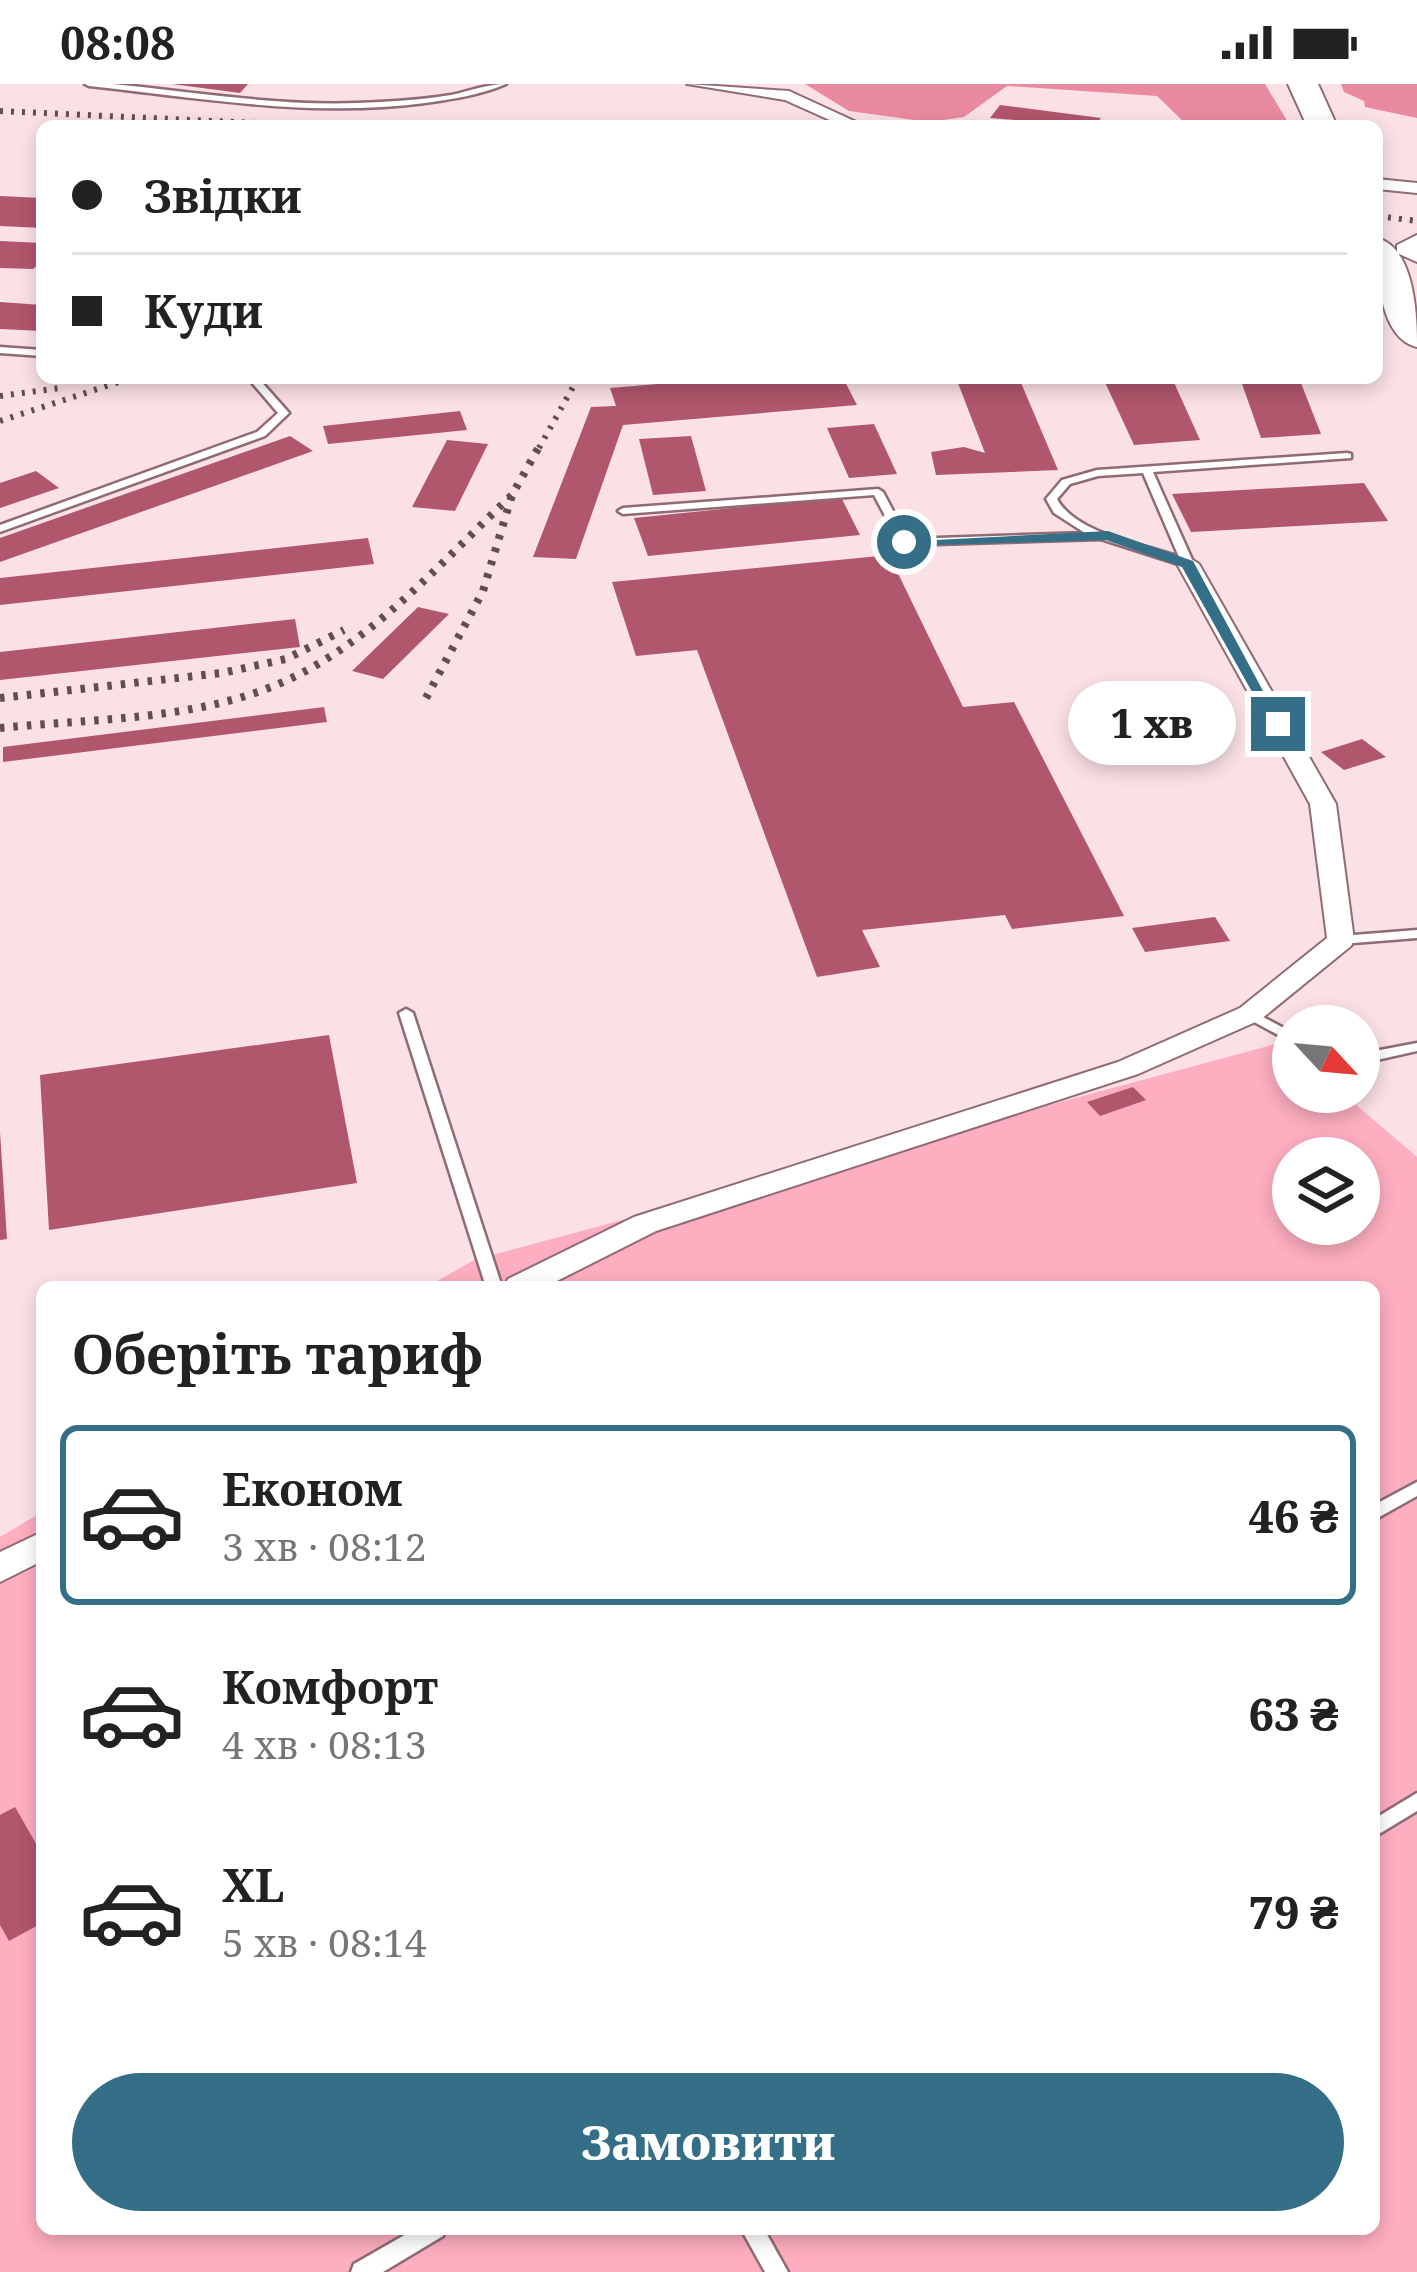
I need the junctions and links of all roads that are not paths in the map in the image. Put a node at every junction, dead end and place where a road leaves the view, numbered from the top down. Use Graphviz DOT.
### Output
graph roads {
  1 [pos="89,84"];
  2 [pos="502,84"];
  3 [pos="695,84"];
  4 [pos="1303,84"];
  5 [pos="844,120"];
  6 [pos="1319,120"];
  7 [pos="1383,185"];
  8 [pos="1417,188"];
  9 [pos="1417,240"];
  10 [pos="1417,256"];
  11 [pos="1383,261"];
  12 [pos="1417,337"];
  13 [pos="0,350"];
  14 [pos="36,353"];
  15 [pos="258,384"];
  16 [pos="1348,456"];
  17 [pos="1147,470"];
  18 [pos="623,512"];
  19 [pos="0,529"];
  20 [pos="1108,535"];
  21 [pos="1188,564"];
  22 [pos="1417,934"];
  23 [pos="1341,940"];
  24 [pos="406,1013"];
  25 [pos="1250,1014"];
  26 [pos="1272,1027"];
  27 [pos="1417,1047"];
  28 [pos="1380,1055"];
  29 [pos="492,1281"];
  30 [pos="531,1281"];
  31 [pos="1417,1488"];
  32 [pos="1380,1510"];
  33 [pos="36,1548"];
  34 [pos="0,1568"];
  35 [pos="1417,1802"];
  36 [pos="1380,1825"];
  37 [pos="426,2235"];
  38 [pos="761,2235"];
  39 [pos="362,2272"];
  40 [pos="777,2272"];
  1 -- 2 [label="lane"];
  3 -- 5 [label="street"];
  4 -- 6 [label="highway"];
  7 -- 8 [label="street"];
  9 -- 10 [label="street"];
  11 -- 12 [label="highway"];
  13 -- 14 [label="lane"];
  15 -- 19 [label="lane"];
  16 -- 17 [label="lane"];
  17 -- 20 [label="lane"];
  17 -- 21 [label="lane"];
  18 -- 20 [label="lane"];
  20 -- 21 [label="lane"];
  21 -- 23 [label="street"];
  22 -- 23 [label="lane"];
  23 -- 25 [label="street"];
  24 -- 29 [label="lane"];
  25 -- 26 [label="lane"];
  25 -- 30 [label="street"];
  27 -- 28 [label="lane"];
  31 -- 32 [label="lane"];
  33 -- 34 [label="street"];
  35 -- 36 [label="lane"];
  37 -- 39 [label="lane"];
  38 -- 40 [label="lane"];
}
